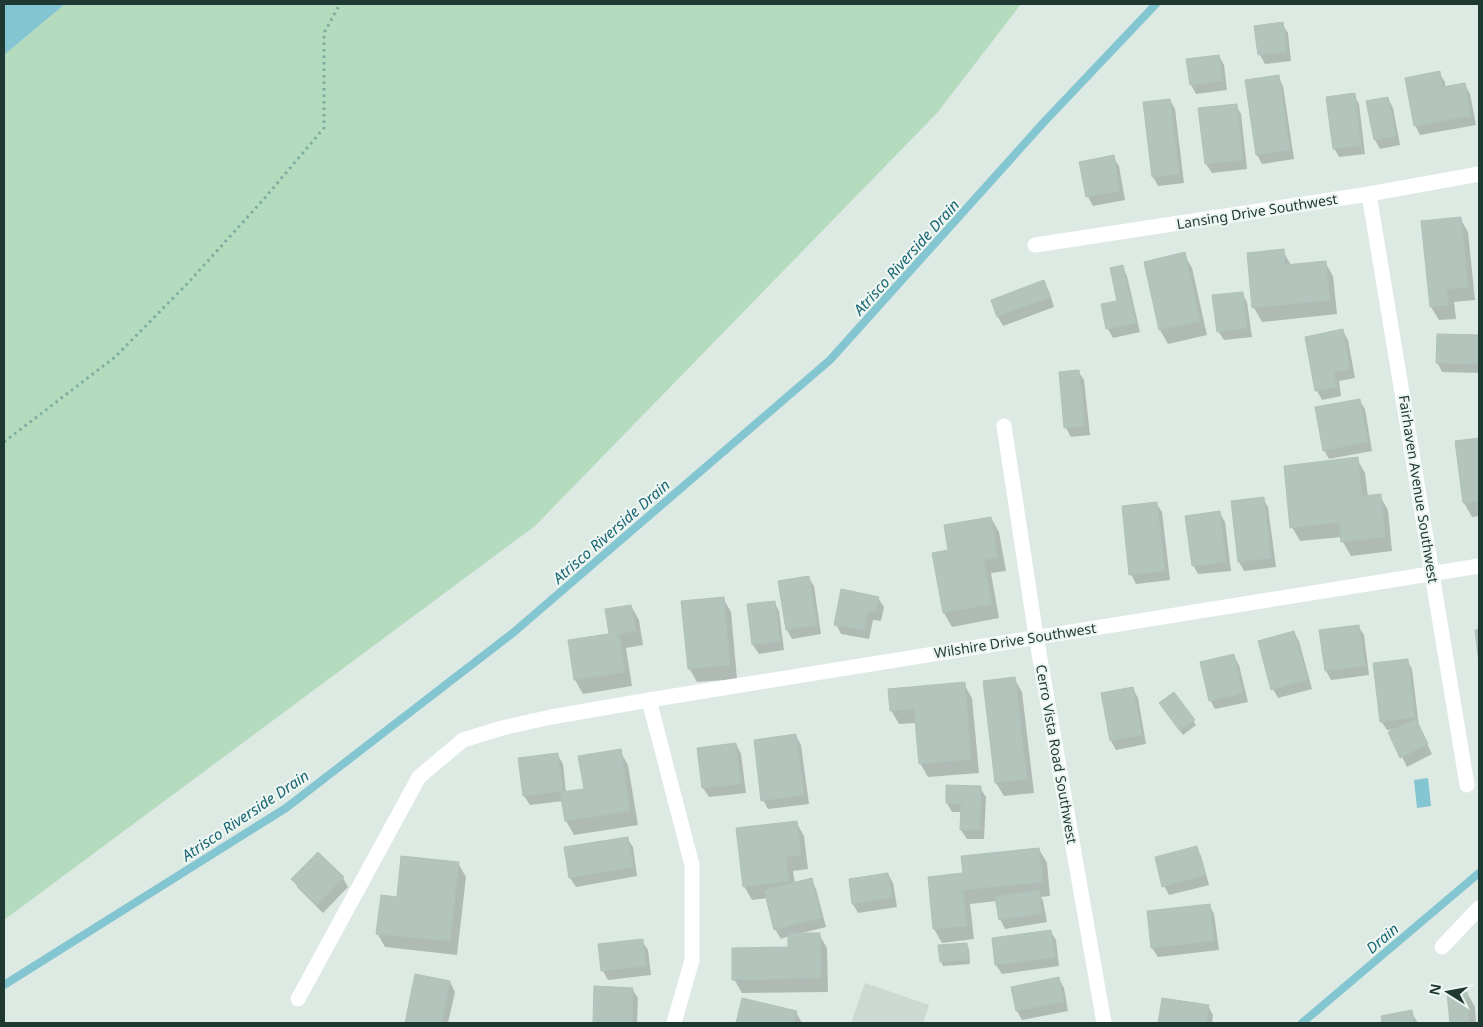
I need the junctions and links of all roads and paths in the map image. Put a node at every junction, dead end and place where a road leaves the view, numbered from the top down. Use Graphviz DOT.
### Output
graph roads {
  1 [pos="340,4"];
  2 [pos="1479,174"];
  3 [pos="1370,194"];
  4 [pos="1035,245"];
  5 [pos="1004,426"];
  6 [pos="4,442"];
  7 [pos="1479,566"];
  8 [pos="1433,574"];
  9 [pos="1036,636"];
  10 [pos="649,700"];
  11 [pos="1467,785"];
  12 [pos="1479,908"];
  13 [pos="1442,947"];
  14 [pos="298,999"];
  15 [pos="674,1023"];
  16 [pos="1104,1023"];
  1 -- 6 [label="path"];
  2 -- 3 [label="street, Lansing Drive Southwest"];
  3 -- 4 [label="street, Lansing Drive Southwest"];
  3 -- 8 [label="street, Fairhaven Avenue Southwest"];
  5 -- 9 [label="street, Cerro Vista Road Southwest"];
  7 -- 8 [label="street, Wilshire Drive Southwest"];
  8 -- 9 [label="street, Wilshire Drive Southwest"];
  8 -- 11 [label="street, Fairhaven Avenue Southwest"];
  9 -- 10 [label="street, Wilshire Drive Southwest"];
  9 -- 16 [label="street, Cerro Vista Road Southwest"];
  10 -- 14 [label="street, Wilshire Drive Southwest"];
  10 -- 15 [label="street"];
  12 -- 13 [label="street"];
}
